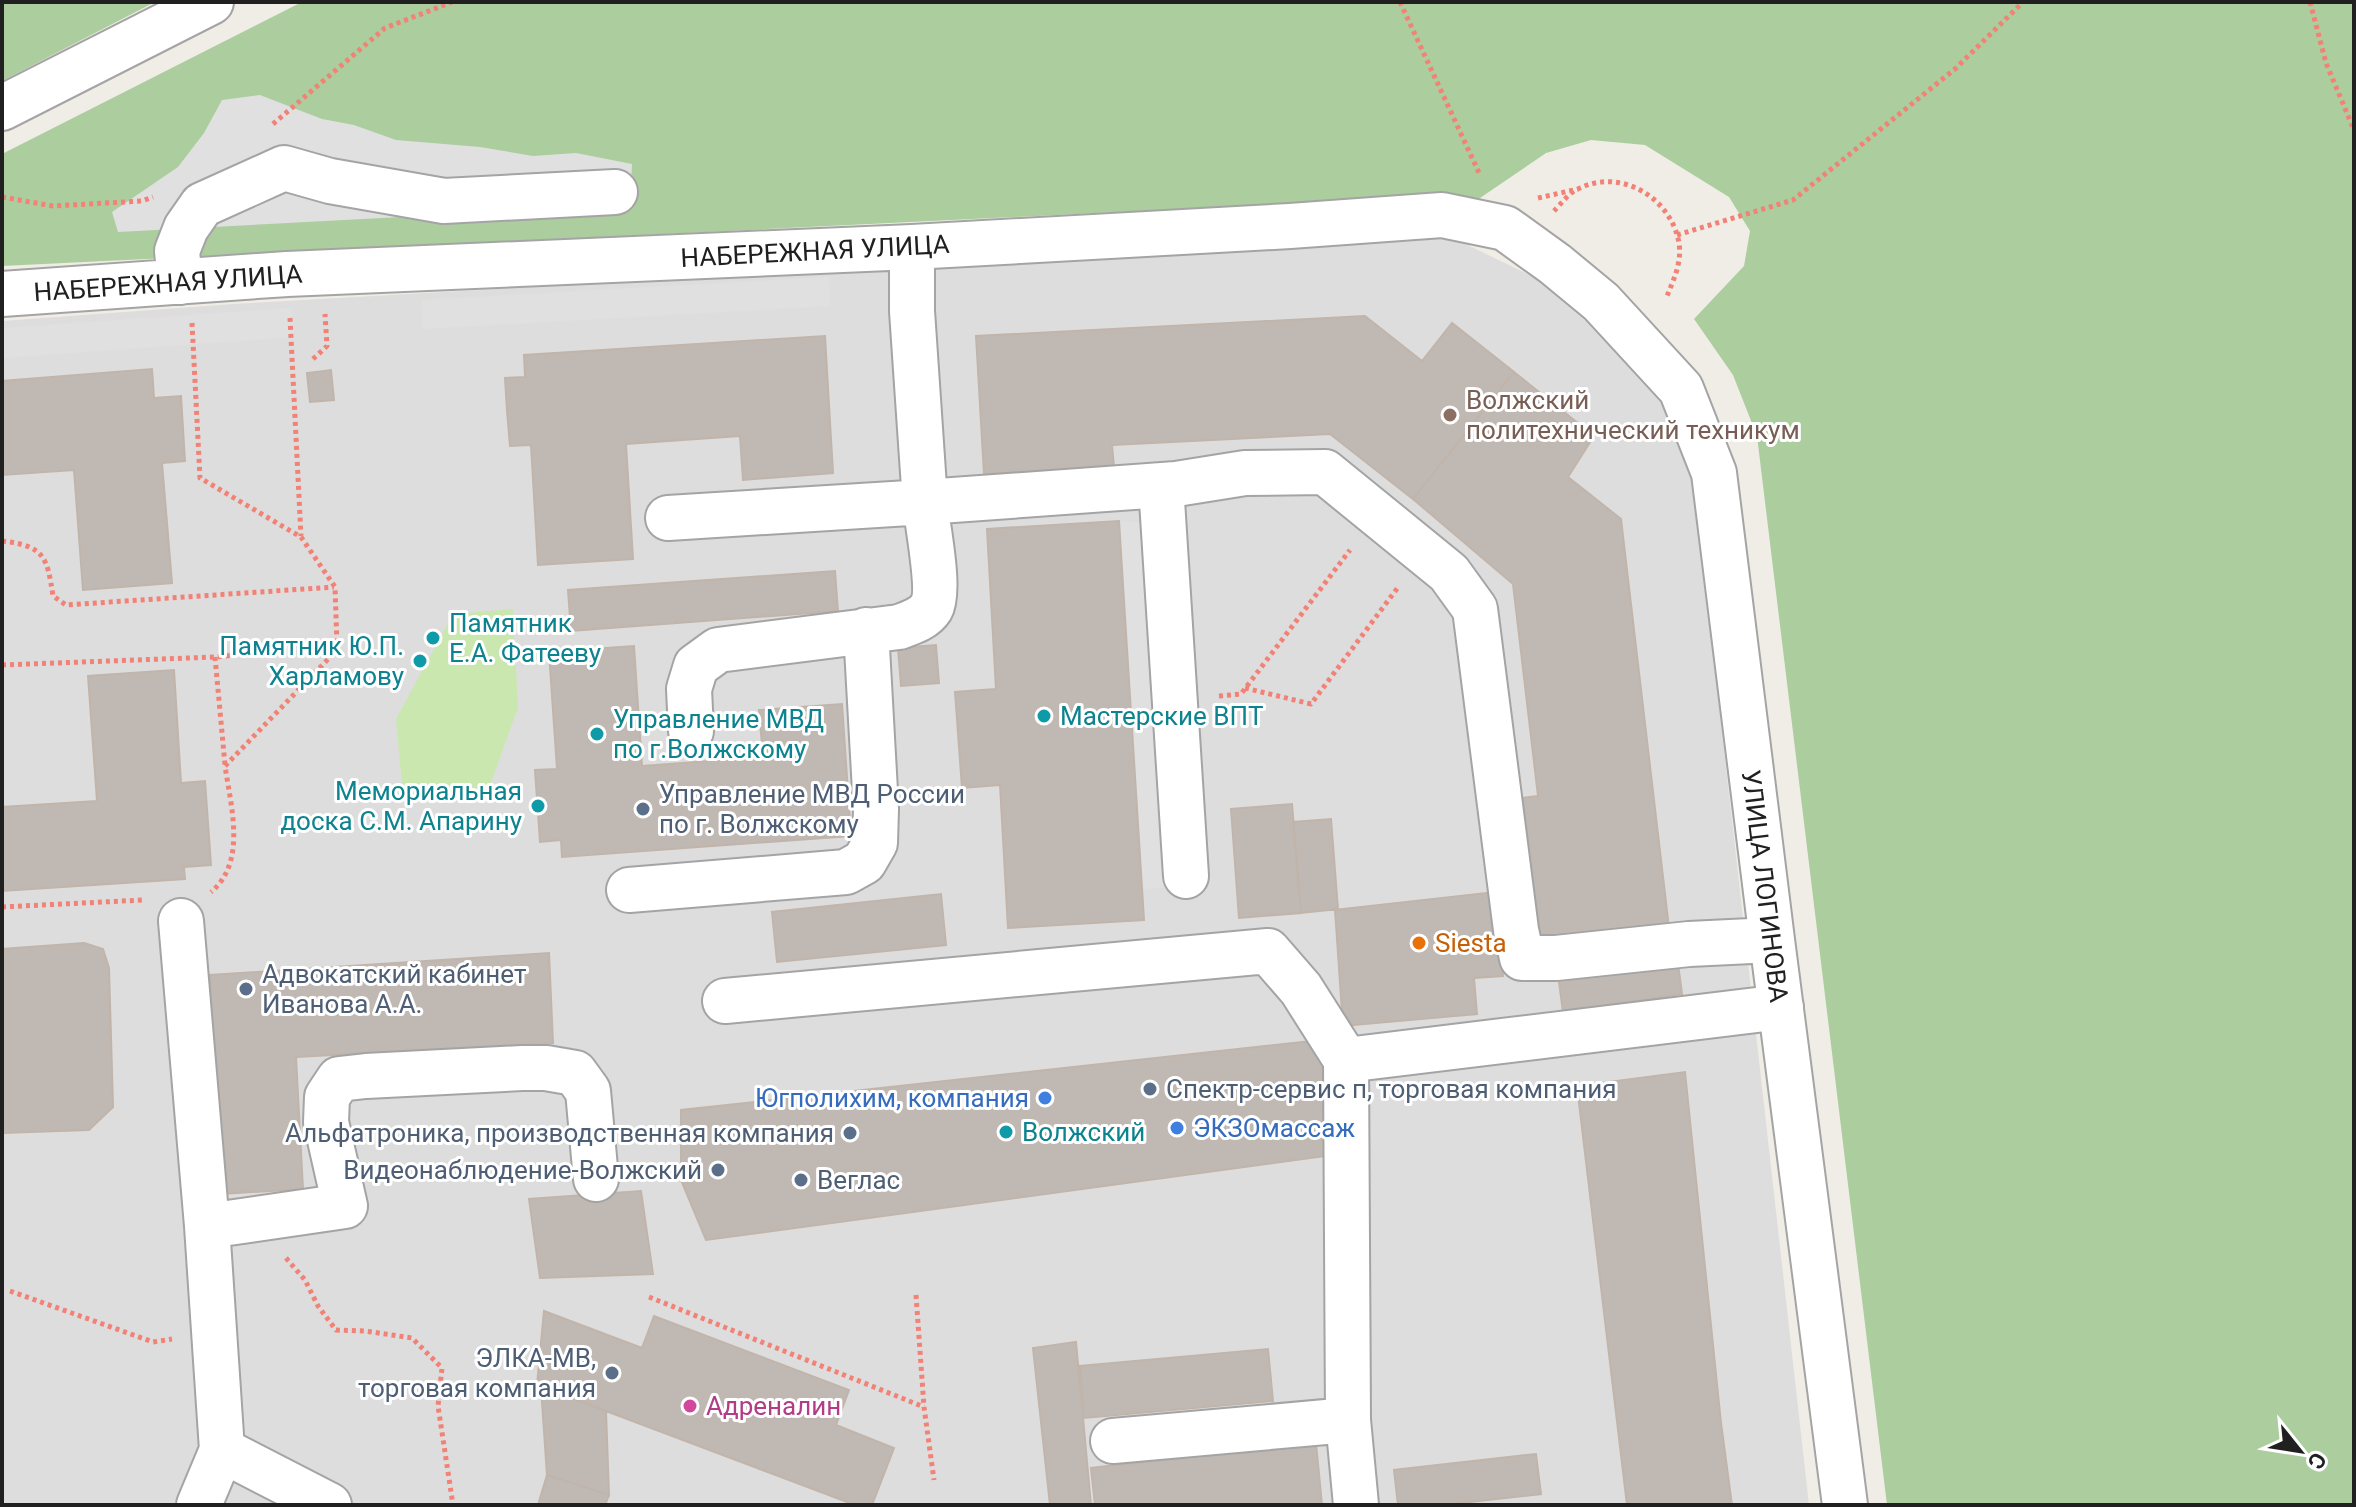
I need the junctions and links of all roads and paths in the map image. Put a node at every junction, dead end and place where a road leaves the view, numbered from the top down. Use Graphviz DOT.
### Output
graph roads {
  1 [pos="211,2"];
  2 [pos="452,2"];
  3 [pos="1400,2"];
  4 [pos="2023,2"];
  5 [pos="2310,2"];
  6 [pos="2,108"];
  7 [pos="268,128"];
  8 [pos="2354,130"];
  9 [pos="1491,182"];
  10 [pos="1578,189"];
  11 [pos="615,192"];
  12 [pos="156,196"];
  13 [pos="2,197"];
  14 [pos="1534,199"];
  15 [pos="1553,212"];
  16 [pos="1677,235"];
  17 [pos="912,247"];
  18 [pos="287,274"];
  19 [pos="185,282"];
  20 [pos="2,294"];
  21 [pos="1667,296"];
  22 [pos="1601,302"];
  23 [pos="1161,485"];
  24 [pos="925,502"];
  25 [pos="1377,514"];
  26 [pos="668,518"];
  27 [pos="301,537"];
  28 [pos="2,541"];
  29 [pos="1424,553"];
  30 [pos="335,587"];
  31 [pos="866,630"];
  32 [pos="337,645"];
  33 [pos="215,657"];
  34 [pos="2,665"];
  35 [pos="1245,688"];
  36 [pos="1175,700"];
  37 [pos="691,731"];
  38 [pos="225,766"];
  39 [pos="1186,876"];
  40 [pos="629,890"];
  41 [pos="181,906"];
  42 [pos="2,907"];
  43 [pos="1772,940"];
  44 [pos="725,1001"];
  45 [pos="1781,1007"];
  46 [pos="1346,1060"];
  47 [pos="596,1179"];
  48 [pos="207,1226"];
  49 [pos="284,1256"];
  50 [pos="10,1291"];
  51 [pos="916,1295"];
  52 [pos="649,1297"];
  53 [pos="153,1342"];
  54 [pos="924,1407"];
  55 [pos="1348,1420"];
  56 [pos="1113,1441"];
  57 [pos="222,1450"];
  58 [pos="934,1480"];
  59 [pos="199,1505"];
  60 [pos="329,1505"];
  61 [pos="453,1505"];
  62 [pos="1356,1505"];
  63 [pos="1845,1505"];
  1 -- 6 [label="street"];
  2 -- 7 [label="path"];
  3 -- 9 [label="path"];
  4 -- 16 [label="path"];
  5 -- 8 [label="path"];
  10 -- 14 [label="path"];
  10 -- 15 [label="path"];
  10 -- 16 [label="path"];
  11 -- 19 [label="street"];
  12 -- 13 [label="path"];
  16 -- 21 [label="path"];
  17 -- 18 [label="street, НАБЕРЕЖНАЯ УЛИЦА"];
  17 -- 22 [label="street, НАБЕРЕЖНАЯ УЛИЦА"];
  17 -- 24 [label="street"];
  18 -- 19 [label="street, НАБЕРЕЖНАЯ УЛИЦА"];
  18 -- 27 [label="path"];
  19 -- 20 [label="street, НАБЕРЕЖНАЯ УЛИЦА"];
  19 -- 27 [label="path"];
  22 -- 43 [label="street, УЛИЦА ЛОГИНОВА"];
  23 -- 24 [label="street"];
  23 -- 25 [label="street"];
  23 -- 36 [label="street"];
  24 -- 26 [label="street"];
  24 -- 31 [label="street"];
  25 -- 29 [label="street"];
  25 -- 35 [label="path"];
  27 -- 30 [label="path"];
  28 -- 30 [label="path"];
  29 -- 35 [label="path"];
  29 -- 43 [label="street"];
  30 -- 32 [label="path"];
  31 -- 37 [label="street"];
  31 -- 40 [label="street"];
  32 -- 33 [label="path"];
  32 -- 38 [label="path"];
  33 -- 34 [label="path"];
  33 -- 38 [label="path"];
  35 -- 36 [label="path"];
  36 -- 39 [label="street"];
  38 -- 41 [label="path"];
  41 -- 42 [label="path"];
  41 -- 48 [label="street"];
  43 -- 45 [label="street, УЛИЦА ЛОГИНОВА"];
  44 -- 46 [label="street"];
  45 -- 46 [label="street"];
  45 -- 63 [label="street, УЛИЦА ЛОГИНОВА"];
  46 -- 55 [label="street"];
  47 -- 48 [label="street"];
  48 -- 57 [label="street"];
  49 -- 61 [label="path"];
  50 -- 53 [label="path"];
  51 -- 54 [label="path"];
  52 -- 54 [label="path"];
  54 -- 58 [label="path"];
  55 -- 56 [label="street"];
  55 -- 62 [label="street"];
  57 -- 59 [label="street"];
  57 -- 60 [label="street"];
}
